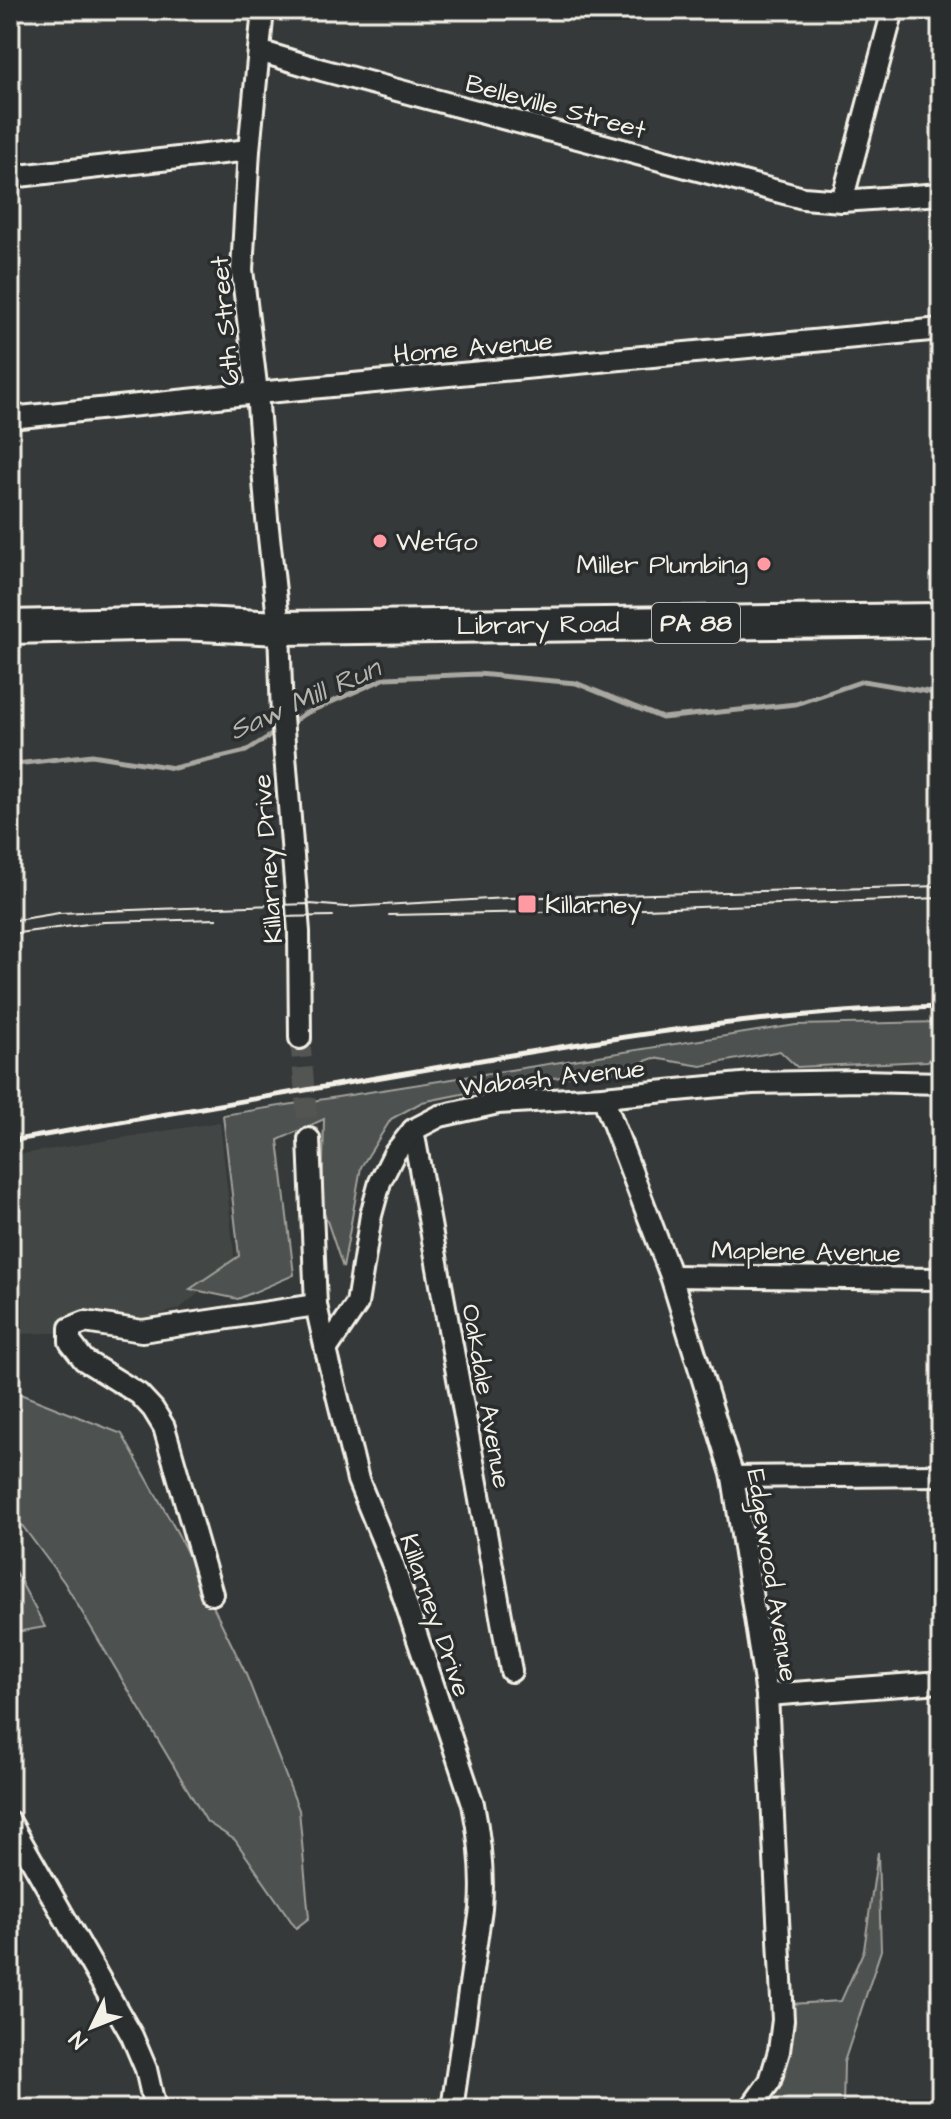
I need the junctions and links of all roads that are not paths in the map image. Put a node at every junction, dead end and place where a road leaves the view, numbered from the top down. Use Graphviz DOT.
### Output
graph roads {
  1 [pos="263,10"];
  2 [pos="893,10"];
  3 [pos="259,51"];
  4 [pos="249,150"];
  5 [pos="10,177"];
  6 [pos="941,194"];
  7 [pos="842,201"];
  8 [pos="941,329"];
  9 [pos="257,393"];
  10 [pos="10,418"];
  11 [pos="941,620"];
  12 [pos="10,627"];
  13 [pos="279,628"];
  14 [pos="10,647"];
  15 [pos="300,1038"];
  16 [pos="941,1083"];
  17 [pos="603,1097"];
  18 [pos="413,1130"];
  19 [pos="309,1139"];
  20 [pos="671,1276"];
  21 [pos="941,1279"];
  22 [pos="316,1305"];
  23 [pos="326,1350"];
  24 [pos="941,1475"];
  25 [pos="733,1477"];
  26 [pos="212,1594"];
  27 [pos="511,1671"];
  28 [pos="941,1682"];
  29 [pos="767,1695"];
  30 [pos="10,1822"];
  31 [pos="155,2109"];
  32 [pos="452,2109"];
  33 [pos="750,2109"];
  1 -- 3 [label="street, 6th Street"];
  2 -- 7 [label="street"];
  3 -- 4 [label="street, 6th Street"];
  3 -- 7 [label="street, Belleville Street"];
  4 -- 5 [label="street"];
  4 -- 9 [label="street, 6th Street"];
  6 -- 7 [label="street, Belleville Street"];
  8 -- 9 [label="street, Home Avenue"];
  9 -- 10 [label="street, Home Avenue"];
  9 -- 13 [label="street, 6th Street"];
  11 -- 13 [label="main road, Library Road / PA 88"];
  12 -- 13 [label="main road, Library Road / PA 88"];
  13 -- 14 [label="main road, Library Road / PA 88"];
  13 -- 15 [label="street, Killarney Drive"];
  16 -- 17 [label="street, Wabash Avenue"];
  17 -- 18 [label="street, Wabash Avenue"];
  17 -- 20 [label="street, Edgewood Avenue"];
  18 -- 23 [label="street"];
  18 -- 27 [label="street, Oakdale Avenue"];
  19 -- 22 [label="street, Killarney Drive"];
  20 -- 21 [label="street, Maplene Avenue"];
  20 -- 25 [label="street, Edgewood Avenue"];
  22 -- 23 [label="street, Killarney Drive"];
  22 -- 26 [label="street"];
  23 -- 32 [label="street, Killarney Drive"];
  24 -- 25 [label="street"];
  25 -- 29 [label="street, Edgewood Avenue"];
  28 -- 29 [label="street"];
  29 -- 33 [label="street, Edgewood Avenue"];
  30 -- 31 [label="street"];
}
